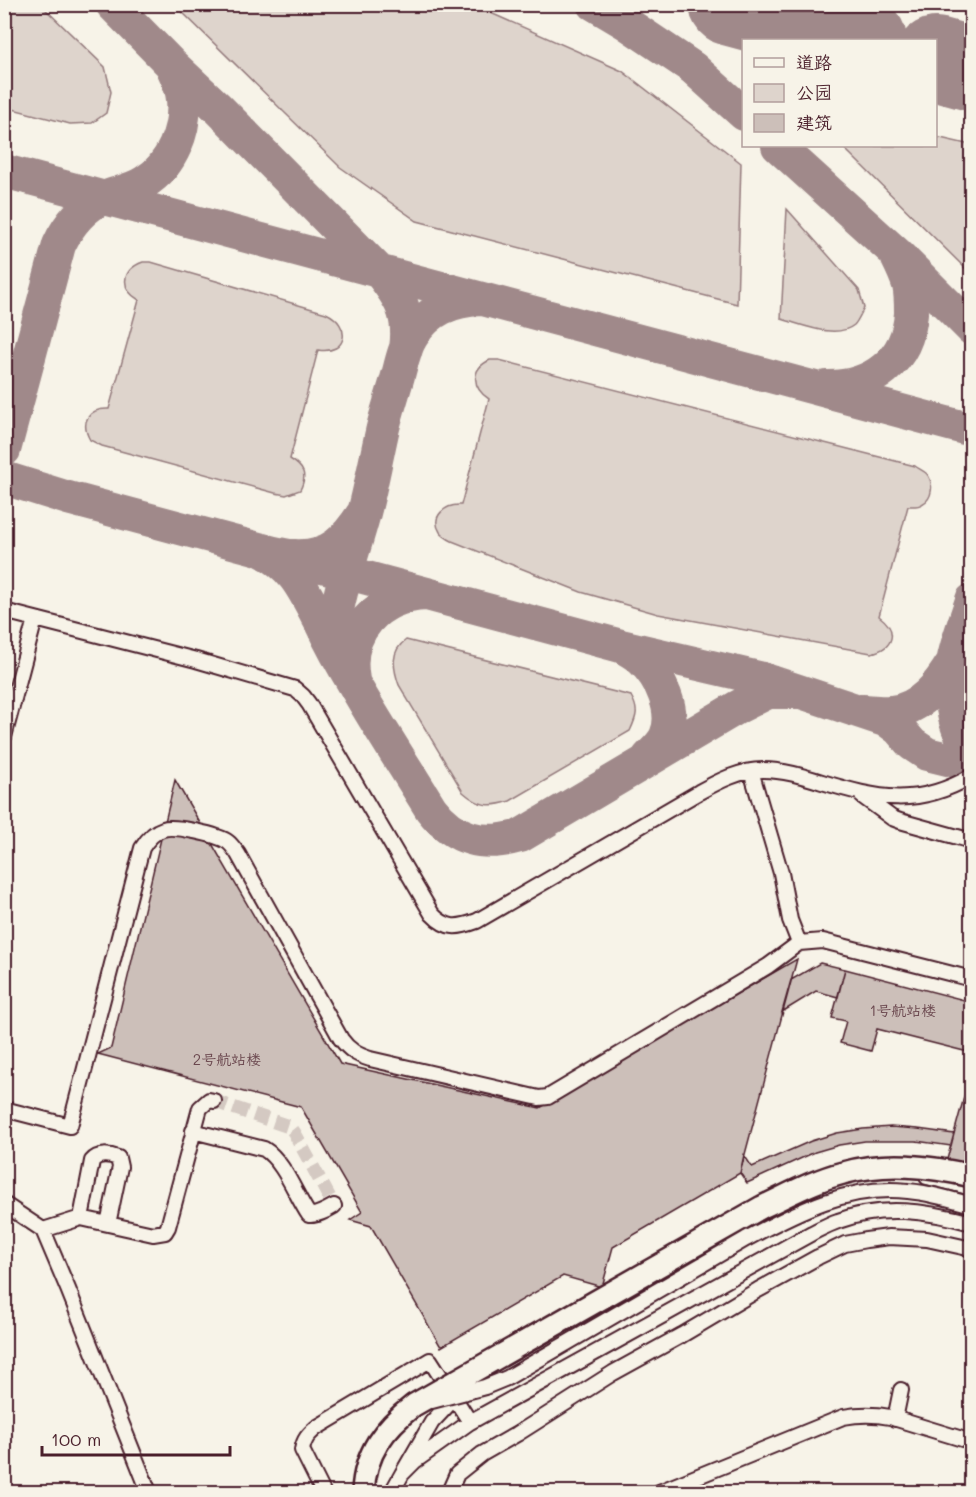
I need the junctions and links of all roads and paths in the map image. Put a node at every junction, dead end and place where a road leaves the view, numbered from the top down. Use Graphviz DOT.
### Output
graph roads {
  1 [pos="4,611"];
  2 [pos="35,619"];
  3 [pos="4,737"];
  4 [pos="751,771"];
  5 [pos="972,776"];
  6 [pos="858,793"];
  7 [pos="972,841"];
  8 [pos="799,944"];
  9 [pos="972,979"];
  10 [pos="214,1101"];
  11 [pos="4,1109"];
  12 [pos="193,1131"];
  13 [pos="972,1176"];
  14 [pos="972,1188"];
  15 [pos="4,1204"];
  16 [pos="972,1205"];
  17 [pos="334,1206"];
  18 [pos="81,1218"];
  19 [pos="972,1223"];
  20 [pos="108,1224"];
  21 [pos="43,1230"];
  22 [pos="972,1249"];
  23 [pos="901,1390"];
  24 [pos="454,1399"];
  25 [pos="414,1405"];
  26 [pos="895,1419"];
  27 [pos="470,1422"];
  28 [pos="972,1442"];
  29 [pos="402,1474"];
  30 [pos="149,1492"];
  31 [pos="323,1492"];
  32 [pos="363,1492"];
  33 [pos="392,1492"];
  34 [pos="449,1492"];
  35 [pos="659,1492"];
  1 -- 2 [label="street"];
  2 -- 3 [label="street"];
  2 -- 4 [label="street"];
  4 -- 6 [label="street"];
  4 -- 8 [label="street"];
  5 -- 6 [label="street"];
  6 -- 7 [label="street"];
  8 -- 9 [label="street"];
  8 -- 11 [label="street"];
  10 -- 12 [label="street"];
  12 -- 17 [label="street"];
  12 -- 20 [label="street"];
  13 -- 25 [label="highway, bridge"];
  14 -- 24 [label="street"];
  15 -- 21 [label="street"];
  16 -- 25 [label="street, bridge"];
  18 -- 20 [label="street"];
  18 -- 20 [label="street"];
  18 -- 21 [label="street"];
  19 -- 27 [label="street"];
  21 -- 30 [label="street"];
  22 -- 34 [label="street"];
  23 -- 26 [label="street"];
  24 -- 27 [label="street"];
  24 -- 29 [label="street"];
  24 -- 31 [label="street"];
  25 -- 32 [label="highway, bridge"];
  26 -- 28 [label="street"];
  26 -- 35 [label="street"];
  27 -- 29 [label="street"];
  29 -- 33 [label="street"];
}
